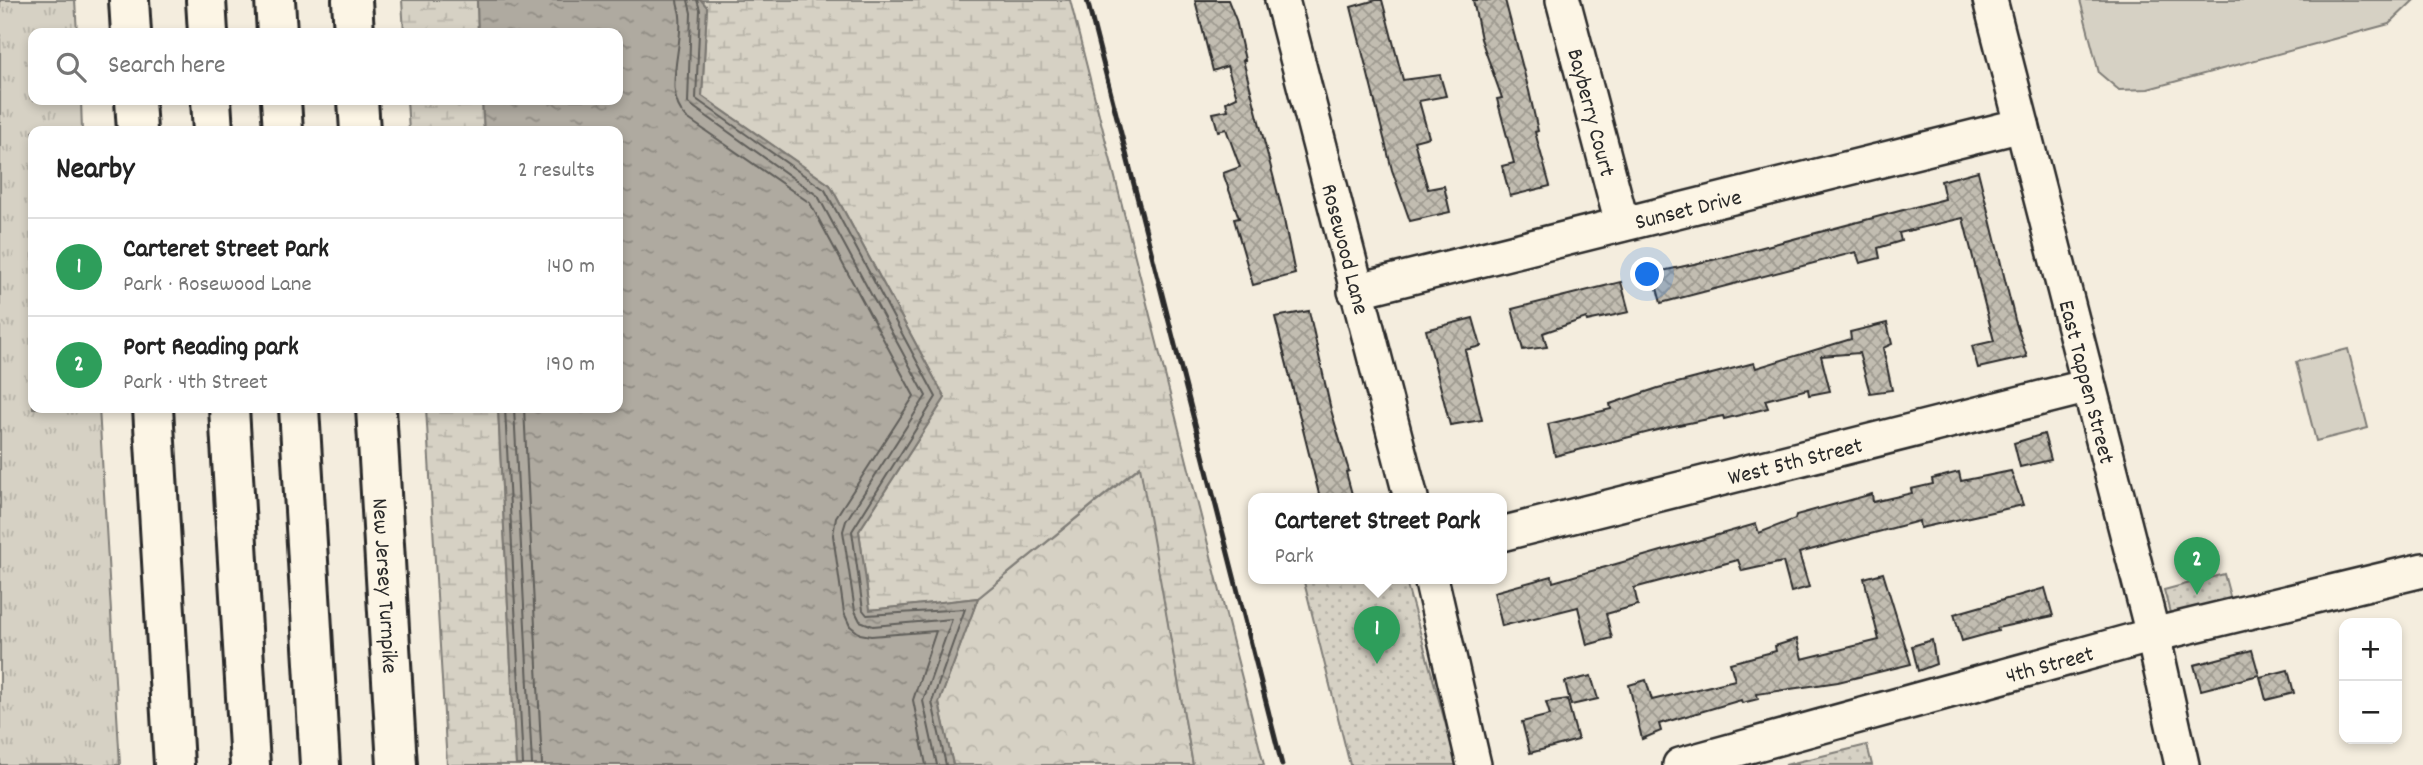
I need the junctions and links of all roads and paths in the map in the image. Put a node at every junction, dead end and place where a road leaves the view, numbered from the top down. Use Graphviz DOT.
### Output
graph roads {
  1 [pos="129,0"];
  2 [pos="206,0"];
  3 [pos="275,0"];
  4 [pos="352,0"];
  5 [pos="1282,0"];
  6 [pos="1563,0"];
  7 [pos="1990,0"];
  8 [pos="131,28"];
  9 [pos="208,28"];
  10 [pos="277,28"];
  11 [pos="354,28"];
  12 [pos="135,105"];
  13 [pos="211,105"];
  14 [pos="281,105"];
  15 [pos="358,105"];
  16 [pos="2022,125"];
  17 [pos="137,126"];
  18 [pos="213,126"];
  19 [pos="283,126"];
  20 [pos="359,126"];
  21 [pos="1622,225"];
  22 [pos="1355,290"];
  23 [pos="2089,386"];
  24 [pos="153,413"];
  25 [pos="229,413"];
  26 [pos="299,413"];
  27 [pos="376,413"];
  28 [pos="1410,493"];
  29 [pos="1507,532"];
  30 [pos="2423,570"];
  31 [pos="1432,584"];
  32 [pos="2153,635"];
  33 [pos="174,765"];
  34 [pos="250,765"];
  35 [pos="320,765"];
  36 [pos="397,765"];
  37 [pos="1474,765"];
  38 [pos="1680,765"];
  39 [pos="2182,765"];
  1 -- 8 [label="highway"];
  2 -- 9 [label="highway"];
  3 -- 10 [label="highway"];
  4 -- 11 [label="highway"];
  5 -- 22 [label="street, Rosewood Lane"];
  6 -- 21 [label="street, Bayberry Court"];
  7 -- 16 [label="street, East Tappen Street"];
  12 -- 17 [label="highway"];
  13 -- 18 [label="highway"];
  14 -- 19 [label="highway"];
  15 -- 20 [label="highway"];
  16 -- 21 [label="street, Sunset Drive"];
  16 -- 23 [label="street, East Tappen Street"];
  21 -- 22 [label="street, Sunset Drive"];
  22 -- 28 [label="street, Rosewood Lane"];
  23 -- 29 [label="street, West 5th Street"];
  23 -- 32 [label="street, East Tappen Street"];
  24 -- 33 [label="highway"];
  25 -- 34 [label="highway"];
  26 -- 35 [label="highway"];
  27 -- 36 [label="highway, New Jersey Turnpike"];
  30 -- 32 [label="street, 4th Street"];
  31 -- 37 [label="street"];
  32 -- 38 [label="street, 4th Street"];
  32 -- 39 [label="street, East Tappen Street"];
}
